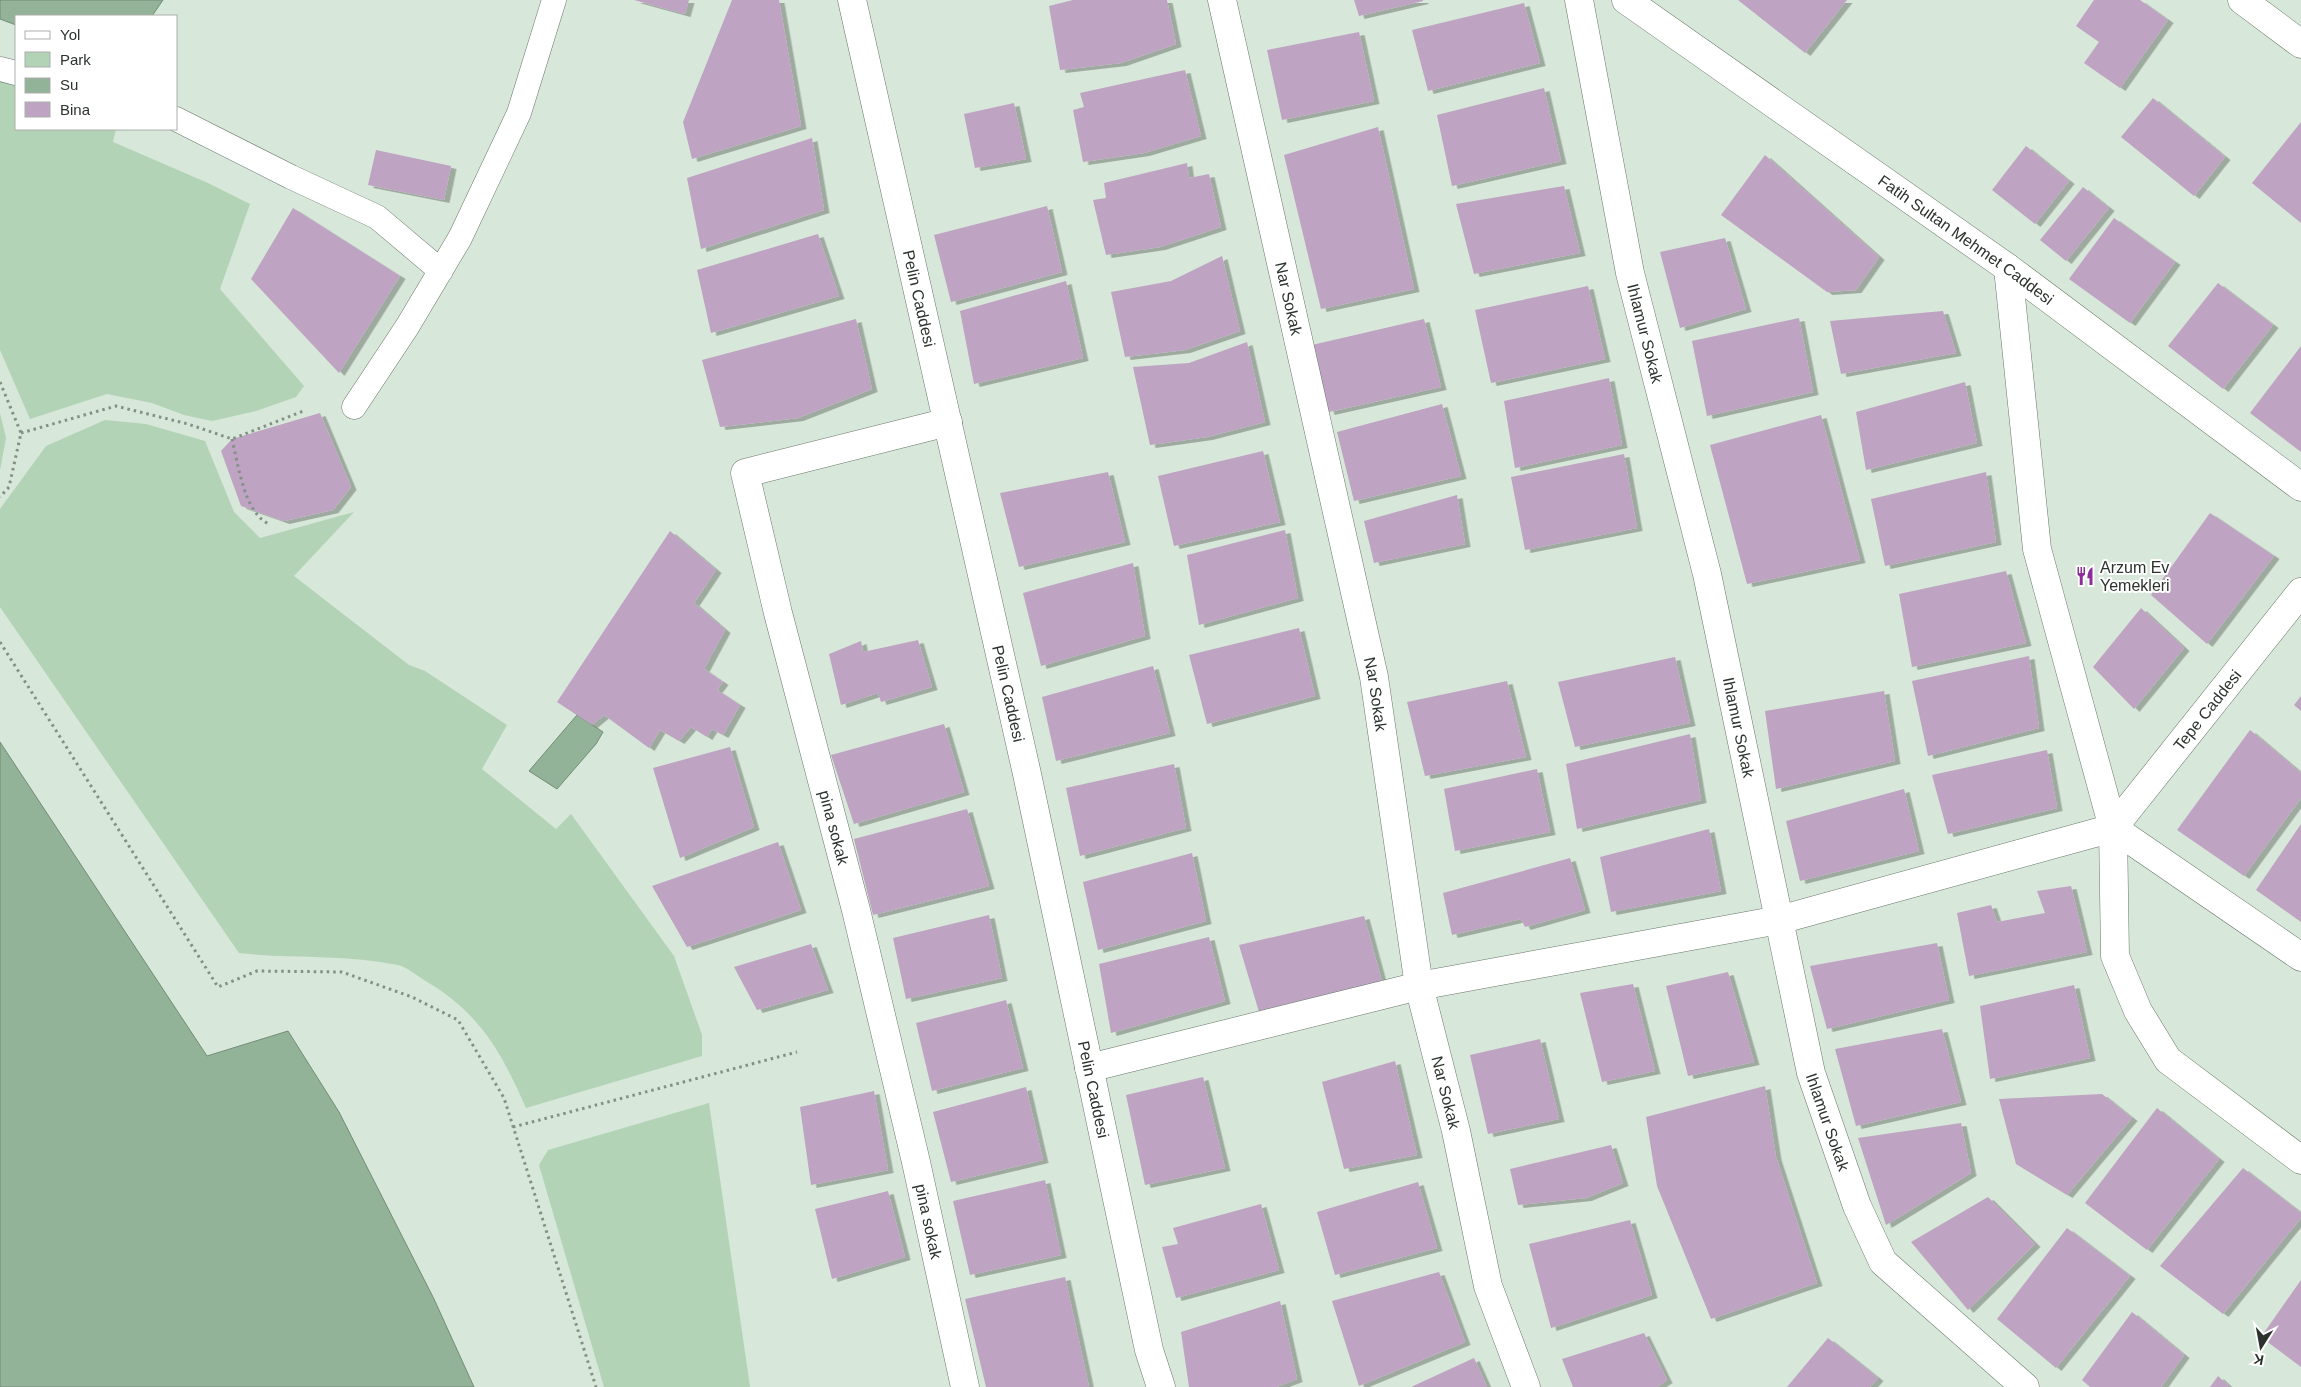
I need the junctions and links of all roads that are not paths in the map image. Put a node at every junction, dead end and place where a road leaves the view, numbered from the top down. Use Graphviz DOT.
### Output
graph roads {
  1 [pos="554,0"];
  2 [pos="852,0"];
  3 [pos="1222,0"];
  4 [pos="1579,0"];
  5 [pos="1626,0"];
  6 [pos="2242,0"];
  7 [pos="2274,9"];
  8 [pos="2301,44"];
  9 [pos="0,69"];
  10 [pos="15,73"];
  11 [pos="178,121"];
  12 [pos="2008,268"];
  13 [pos="441,271"];
  14 [pos="354,407"];
  15 [pos="948,422"];
  16 [pos="2301,487"];
  17 [pos="2301,592"];
  18 [pos="2113,828"];
  19 [pos="1780,920"];
  20 [pos="2301,958"];
  21 [pos="1419,986"];
  22 [pos="1089,1068"];
  23 [pos="2301,1160"];
  24 [pos="965,1387"];
  25 [pos="1161,1387"];
  26 [pos="1526,1387"];
  27 [pos="2025,1387"];
  1 -- 13 [label="lane"];
  2 -- 15 [label="street, Pelin Caddesi"];
  3 -- 21 [label="street, Nar Sokak"];
  4 -- 19 [label="street, Ihlamur Sokak"];
  5 -- 12 [label="street, Fatih Sultan Mehmet Caddesi"];
  6 -- 7 [label="street"];
  7 -- 8 [label="street"];
  9 -- 10 [label="lane"];
  11 -- 13 [label="lane"];
  12 -- 16 [label="street, Fatih Sultan Mehmet Caddesi"];
  12 -- 18 [label="street"];
  13 -- 14 [label="lane"];
  15 -- 22 [label="street, Pelin Caddesi"];
  15 -- 24 [label="street, pina sokak"];
  17 -- 18 [label="street, Tepe Caddesi"];
  18 -- 19 [label="street"];
  18 -- 20 [label="street"];
  18 -- 23 [label="street"];
  19 -- 21 [label="street"];
  19 -- 27 [label="street, Ihlamur Sokak"];
  21 -- 22 [label="street"];
  21 -- 26 [label="street, Nar Sokak"];
  22 -- 25 [label="street, Pelin Caddesi"];
}
